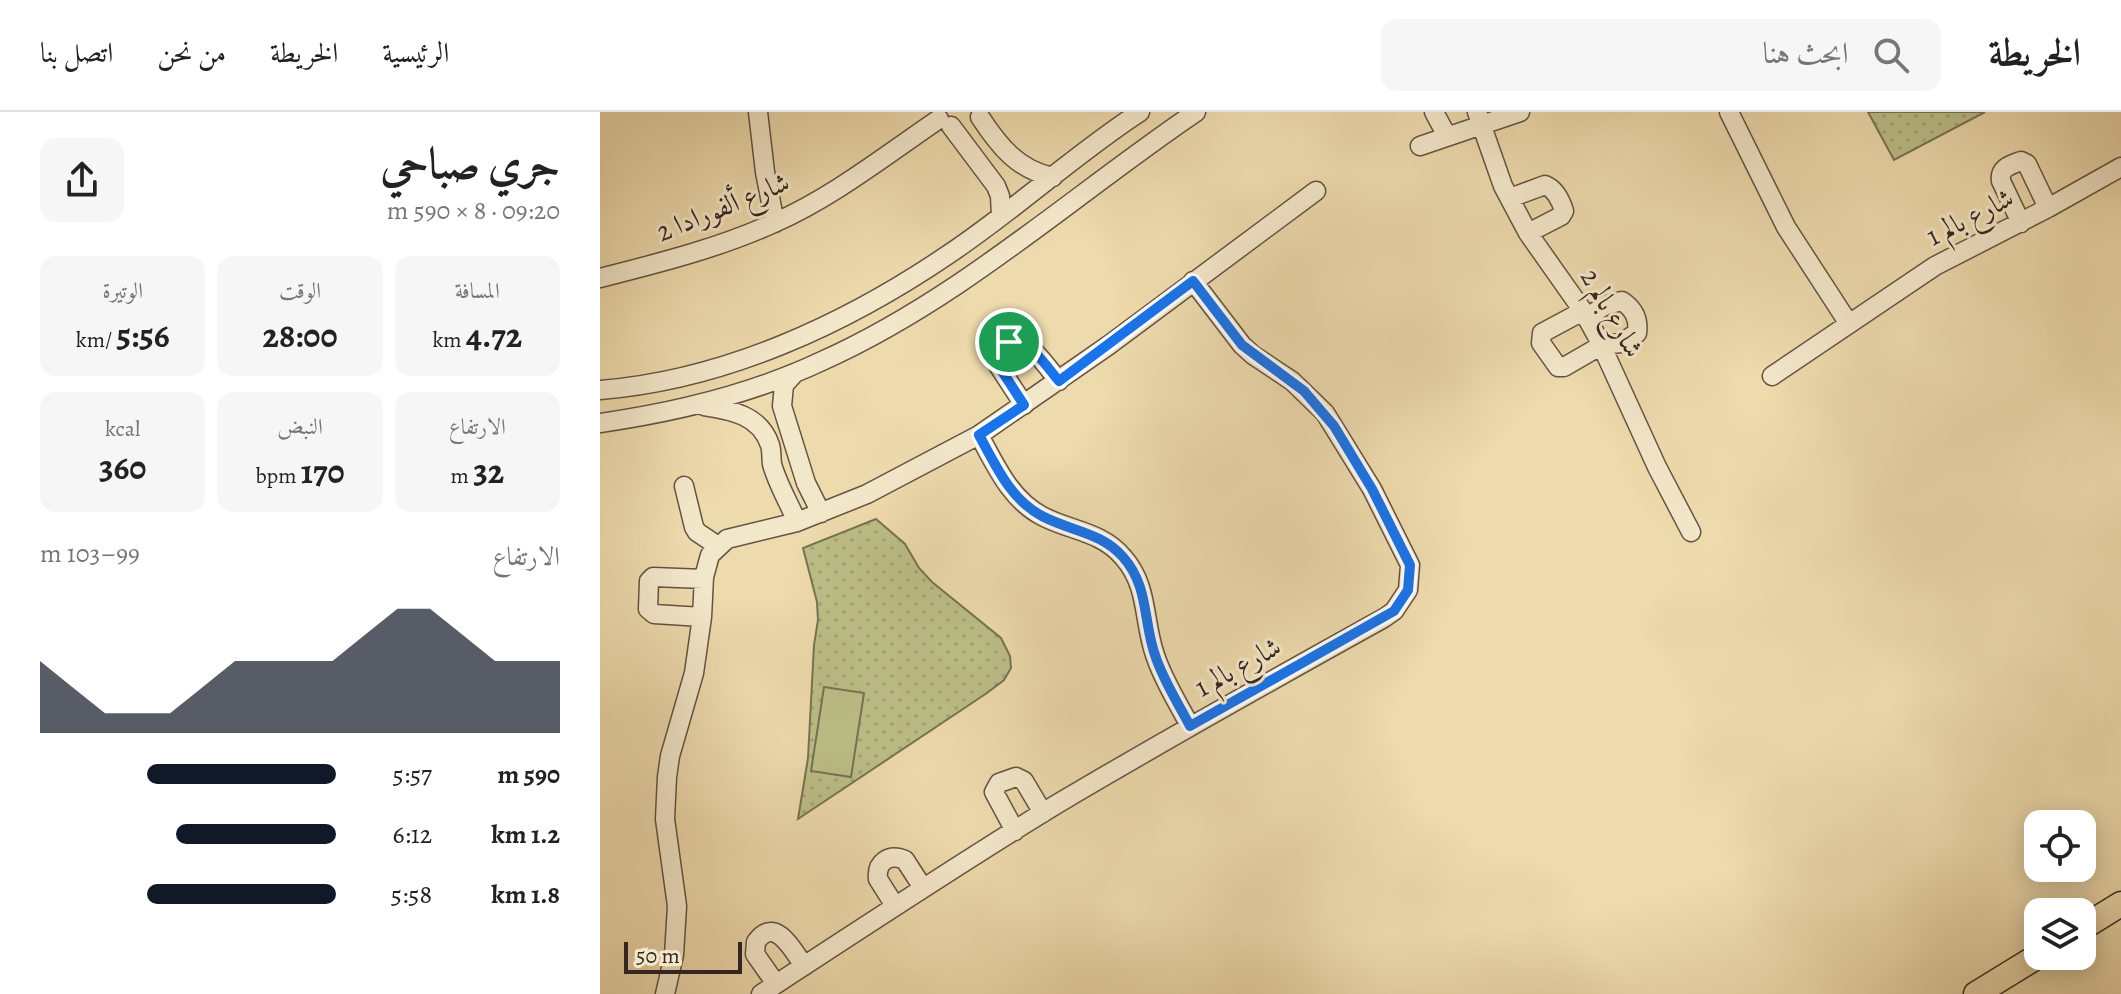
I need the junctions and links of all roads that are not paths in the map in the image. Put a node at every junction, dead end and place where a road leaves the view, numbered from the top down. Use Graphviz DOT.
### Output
graph roads {
  1 [pos="758,112"];
  2 [pos="1140,112"];
  3 [pos="1196,112"];
  4 [pos="1434,112"];
  5 [pos="1520,112"];
  6 [pos="1729,112"];
  7 [pos="981,115"];
  8 [pos="1479,118"];
  9 [pos="942,119"];
  10 [pos="1447,136"];
  11 [pos="1420,146"];
  12 [pos="1015,160"];
  13 [pos="2121,167"];
  14 [pos="1053,177"];
  15 [pos="993,181"];
  16 [pos="1316,191"];
  17 [pos="1510,198"];
  18 [pos="2048,208"];
  19 [pos="1001,216"];
  20 [pos="775,223"];
  21 [pos="2021,223"];
  22 [pos="1528,233"];
  23 [pos="600,278"];
  24 [pos="1193,281"];
  25 [pos="1585,314"];
  26 [pos="1849,324"];
  27 [pos="1602,345"];
  28 [pos="794,374"];
  29 [pos="1772,376"];
  30 [pos="1059,381"];
  31 [pos="609,390"];
  32 [pos="697,405"];
  33 [pos="1024,405"];
  34 [pos="600,411"];
  35 [pos="786,421"];
  36 [pos="600,423"];
  37 [pos="760,429"];
  38 [pos="979,435"];
  39 [pos="797,452"];
  40 [pos="772,462"];
  41 [pos="684,486"];
  42 [pos="821,513"];
  43 [pos="797,522"];
  44 [pos="1691,532"];
  45 [pos="718,546"];
  46 [pos="704,579"];
  47 [pos="702,617"];
  48 [pos="1190,726"];
  49 [pos="1043,813"];
  50 [pos="1015,831"];
  51 [pos="923,888"];
  52 [pos="2121,904"];
  53 [pos="895,906"];
  54 [pos="2096,919"];
  55 [pos="2024,965"];
  56 [pos="804,966"];
  57 [pos="768,989"];
  58 [pos="665,994"];
  59 [pos="1976,994"];
  1 -- 20 [label="street"];
  2 -- 14 [label="street"];
  3 -- 28 [label="street"];
  4 -- 10 [label="street"];
  5 -- 8 [label="street"];
  6 -- 26 [label="street"];
  7 -- 9 [label="street, شارع ألفورادا 2"];
  7 -- 12 [label="street"];
  8 -- 10 [label="street"];
  8 -- 17 [label="street, شارع بالم 2"];
  9 -- 15 [label="street"];
  9 -- 20 [label="street, شارع ألفورادا 2"];
  10 -- 11 [label="street"];
  12 -- 14 [label="street"];
  12 -- 15 [label="street"];
  13 -- 18 [label="street, شارع بالم 1"];
  14 -- 19 [label="street"];
  15 -- 19 [label="street"];
  16 -- 24 [label="street"];
  17 -- 22 [label="street, شارع بالم 2"];
  17 -- 22 [label="street"];
  18 -- 21 [label="street, شارع بالم 1"];
  18 -- 21 [label="street"];
  19 -- 31 [label="street"];
  20 -- 23 [label="street, شارع ألفورادا 2"];
  21 -- 26 [label="street, شارع بالم 1"];
  22 -- 25 [label="street, شارع بالم 2"];
  24 -- 30 [label="street"];
  24 -- 48 [label="street, شارع بالم 1"];
  25 -- 27 [label="street, شارع بالم 2"];
  25 -- 27 [label="street"];
  25 -- 27 [label="street"];
  26 -- 29 [label="street, شارع بالم 1"];
  27 -- 44 [label="street, شارع بالم 2"];
  28 -- 32 [label="street"];
  28 -- 35 [label="street"];
  30 -- 33 [label="street"];
  30 -- 33 [label="street"];
  31 -- 34 [label="street"];
  32 -- 36 [label="street"];
  32 -- 37 [label="street"];
  33 -- 38 [label="street"];
  35 -- 37 [label="street"];
  35 -- 39 [label="street"];
  37 -- 40 [label="street"];
  38 -- 42 [label="street"];
  38 -- 48 [label="street"];
  39 -- 40 [label="street"];
  39 -- 42 [label="street"];
  40 -- 43 [label="street"];
  41 -- 45 [label="street"];
  42 -- 43 [label="street"];
  43 -- 45 [label="street"];
  45 -- 46 [label="street"];
  46 -- 47 [label="street"];
  46 -- 47 [label="street"];
  47 -- 58 [label="street"];
  48 -- 49 [label="street, شارع بالم 1"];
  49 -- 50 [label="street, شارع بالم 1"];
  49 -- 50 [label="street"];
  50 -- 51 [label="street, شارع بالم 1"];
  51 -- 53 [label="street, شارع بالم 1"];
  51 -- 53 [label="street"];
  52 -- 54 [label="main road"];
  53 -- 56 [label="street, شارع بالم 1"];
  55 -- 59 [label="main road"];
  56 -- 57 [label="street, شارع بالم 1"];
  56 -- 57 [label="street"];
}
